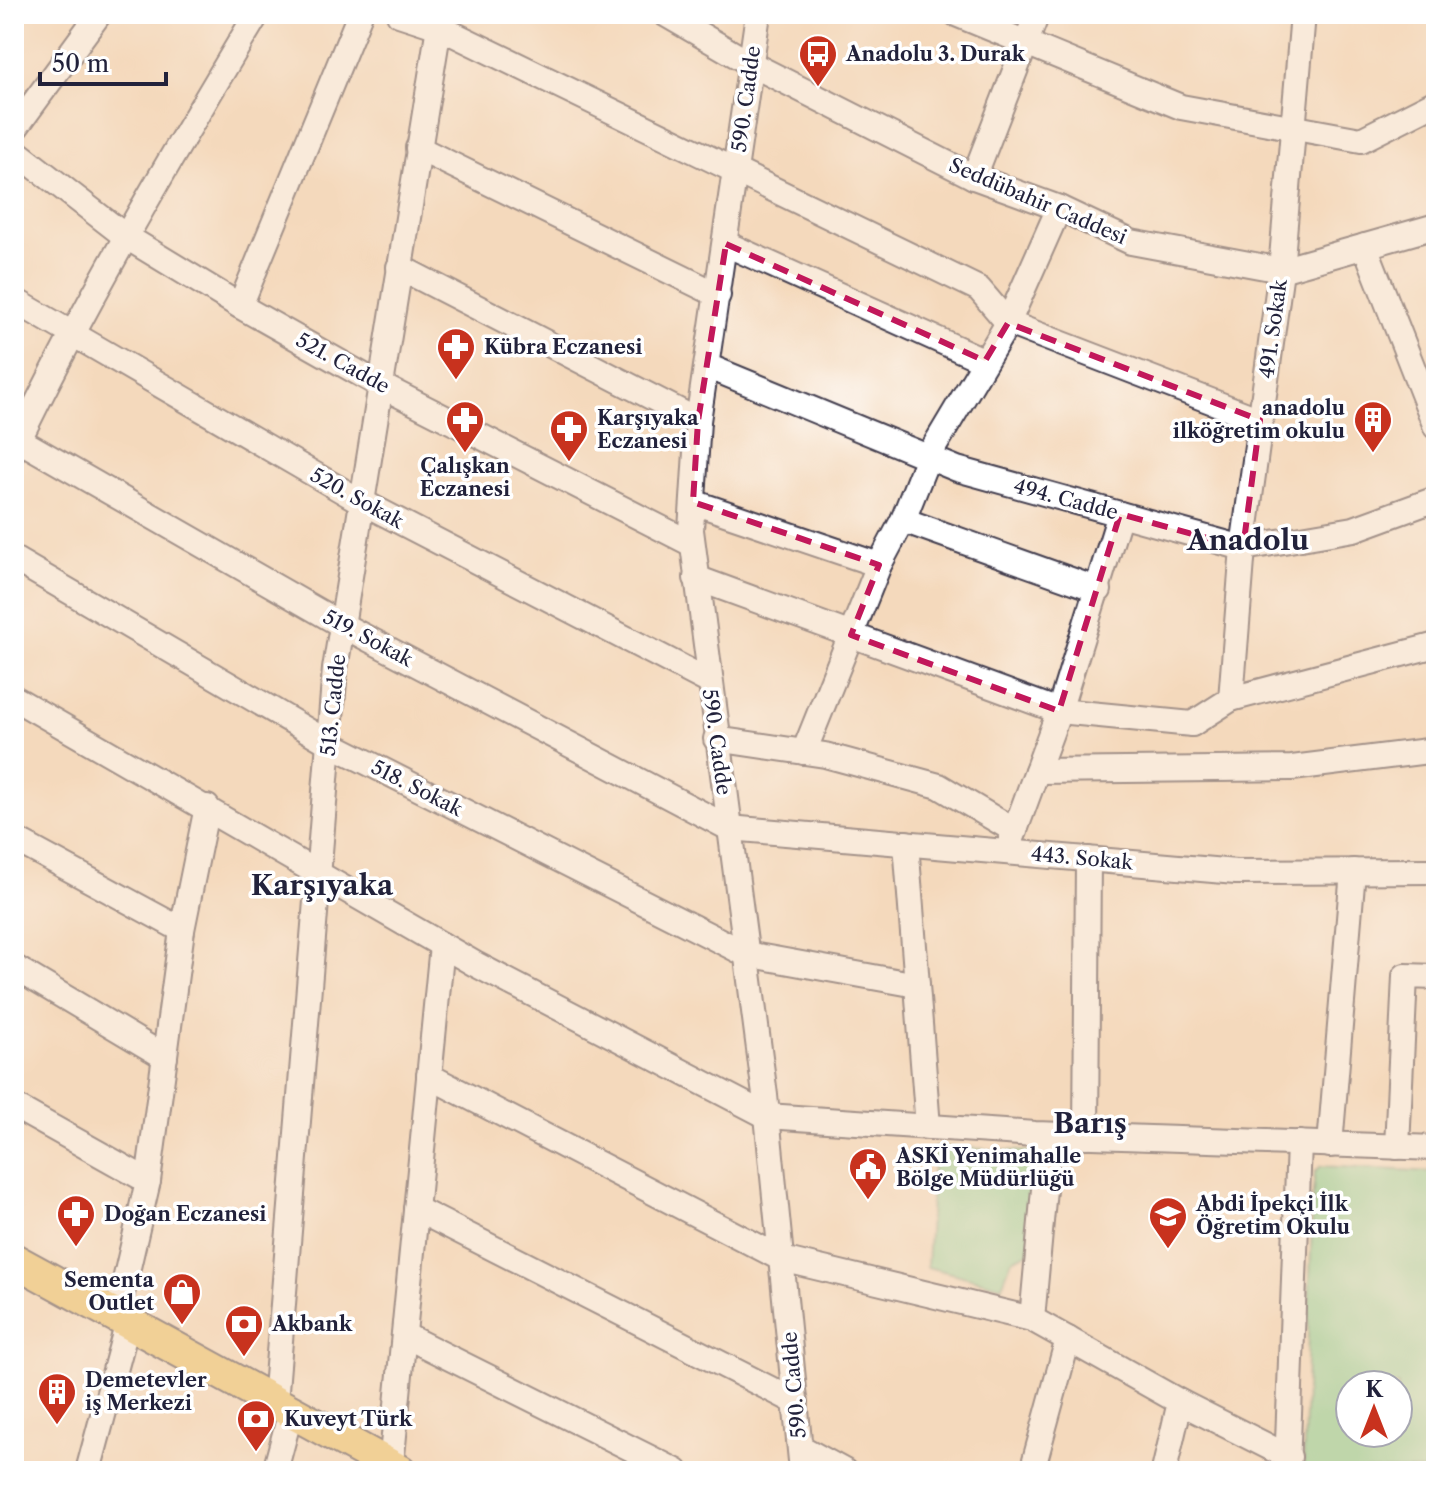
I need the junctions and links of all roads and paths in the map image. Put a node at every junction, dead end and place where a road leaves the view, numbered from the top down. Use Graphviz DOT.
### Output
graph roads {
  1 [pos="99,14"];
  2 [pos="256,14"];
  3 [pos="360,14"];
  4 [pos="399,14"];
  5 [pos="665,14"];
  6 [pos="758,14"];
  7 [pos="956,14"];
  8 [pos="1037,14"];
  9 [pos="1303,14"];
  10 [pos="440,20"];
  11 [pos="1025,43"];
  12 [pos="751,64"];
  13 [pos="1436,102"];
  14 [pos="1293,126"];
  15 [pos="14,130"];
  16 [pos="418,148"];
  17 [pos="14,150"];
  18 [pos="736,174"];
  19 [pos="974,177"];
  20 [pos="1059,208"];
  21 [pos="1436,226"];
  22 [pos="125,236"];
  23 [pos="726,244"];
  24 [pos="1365,246"];
  25 [pos="399,267"];
  26 [pos="1281,270"];
  27 [pos="718,295"];
  28 [pos="14,300"];
  29 [pos="240,306"];
  30 [pos="1008,323"];
  31 [pos="71,334"];
  32 [pos="985,361"];
  33 [pos="707,366"];
  34 [pos="1426,373"];
  35 [pos="380,385"];
  36 [pos="1260,420"];
  37 [pos="698,421"];
  38 [pos="1436,427"];
  39 [pos="16,442"];
  40 [pos="928,457"];
  41 [pos="1436,499"];
  42 [pos="362,502"];
  43 [pos="693,502"];
  44 [pos="1120,514"];
  45 [pos="903,520"];
  46 [pos="692,544"];
  47 [pos="1243,548"];
  48 [pos="14,559"];
  49 [pos="879,565"];
  50 [pos="696,578"];
  51 [pos="1099,590"];
  52 [pos="342,625"];
  53 [pos="851,635"];
  54 [pos="1436,645"];
  55 [pos="708,681"];
  56 [pos="14,698"];
  57 [pos="1231,699"];
  58 [pos="1059,711"];
  59 [pos="1192,724"];
  60 [pos="716,739"];
  61 [pos="329,743"];
  62 [pos="1436,750"];
  63 [pos="804,752"];
  64 [pos="1190,767"];
  65 [pos="1037,771"];
  66 [pos="207,807"];
  67 [pos="729,828"];
  68 [pos="14,839"];
  69 [pos="1011,842"];
  70 [pos="906,843"];
  71 [pos="1088,859"];
  72 [pos="1353,871"];
  73 [pos="1436,871"];
  74 [pos="318,874"];
  75 [pos="182,930"];
  76 [pos="442,945"];
  77 [pos="746,954"];
  78 [pos="14,967"];
  79 [pos="1436,977"];
  80 [pos="917,985"];
  81 [pos="165,1057"];
  82 [pos="429,1076"];
  83 [pos="14,1106"];
  84 [pos="767,1116"];
  85 [pos="928,1127"];
  86 [pos="1049,1135"];
  87 [pos="1086,1136"];
  88 [pos="1299,1143"];
  89 [pos="1330,1145"];
  90 [pos="1397,1147"];
  91 [pos="1436,1148"];
  92 [pos="148,1181"];
  93 [pos="416,1209"];
  94 [pos="782,1259"];
  95 [pos="14,1260"];
  96 [pos="122,1319"];
  97 [pos="1032,1319"];
  98 [pos="404,1335"];
  99 [pos="1068,1339"];
  100 [pos="796,1402"];
  101 [pos="1180,1402"];
  102 [pos="283,1407"];
  103 [pos="801,1459"];
  104 [pos="1288,1464"];
  105 [pos="395,1468"];
  106 [pos="88,1471"];
  107 [pos="275,1471"];
  108 [pos="676,1471"];
  109 [pos="844,1471"];
  110 [pos="1032,1471"];
  111 [pos="1164,1471"];
  1 -- 15 [label="street"];
  2 -- 22 [label="street"];
  3 -- 29 [label="street"];
  4 -- 10 [label="street"];
  5 -- 12 [label="street, Seddübahir Caddesi"];
  6 -- 12 [label="street, 590. Cadde"];
  7 -- 11 [label="street"];
  8 -- 11 [label="street"];
  9 -- 14 [label="street, 491. Sokak"];
  10 -- 16 [label="street, 513. Cadde"];
  10 -- 18 [label="street"];
  11 -- 14 [label="street"];
  11 -- 19 [label="street"];
  12 -- 18 [label="street, 590. Cadde"];
  12 -- 19 [label="street, Seddübahir Caddesi"];
  13 -- 14 [label="street"];
  14 -- 26 [label="street, 491. Sokak"];
  16 -- 25 [label="street, 513. Cadde"];
  16 -- 27 [label="street"];
  17 -- 22 [label="street, 521. Cadde"];
  18 -- 23 [label="street, 590. Cadde"];
  18 -- 30 [label="street"];
  19 -- 20 [label="street, Seddübahir Caddesi"];
  20 -- 26 [label="street, Seddübahir Caddesi"];
  20 -- 30 [label="street"];
  21 -- 24 [label="street, Seddübahir Caddesi"];
  22 -- 29 [label="street, 521. Cadde"];
  22 -- 31 [label="street"];
  23 -- 27 [label="street, 590. Cadde"];
  23 -- 32 [label="street"];
  24 -- 26 [label="street, Seddübahir Caddesi"];
  24 -- 34 [label="street"];
  25 -- 35 [label="street, 513. Cadde"];
  25 -- 37 [label="street"];
  26 -- 36 [label="street, 491. Sokak"];
  27 -- 33 [label="street, 590. Cadde"];
  28 -- 31 [label="street, 520. Sokak"];
  29 -- 35 [label="street, 521. Cadde"];
  30 -- 32 [label="street"];
  30 -- 36 [label="street"];
  31 -- 39 [label="street"];
  31 -- 42 [label="street, 520. Sokak"];
  32 -- 40 [label="street"];
  33 -- 37 [label="street, 590. Cadde"];
  33 -- 40 [label="street, 494. Cadde"];
  34 -- 38 [label="street"];
  35 -- 42 [label="street, 513. Cadde"];
  35 -- 46 [label="street, 521. Cadde"];
  36 -- 47 [label="street, 491. Sokak"];
  37 -- 43 [label="street, 590. Cadde"];
  39 -- 52 [label="street, 519. Sokak"];
  40 -- 44 [label="street, 494. Cadde"];
  40 -- 45 [label="street"];
  41 -- 47 [label="street, 494. Cadde"];
  42 -- 52 [label="street, 513. Cadde"];
  42 -- 55 [label="street, 520. Sokak"];
  43 -- 46 [label="street, 590. Cadde"];
  43 -- 49 [label="street"];
  44 -- 47 [label="street, 494. Cadde"];
  44 -- 51 [label="street"];
  45 -- 49 [label="street"];
  45 -- 51 [label="street"];
  46 -- 50 [label="street, 590. Cadde"];
  47 -- 57 [label="street, 491. Sokak"];
  48 -- 61 [label="street, 518. Sokak"];
  49 -- 53 [label="street"];
  50 -- 53 [label="street"];
  50 -- 55 [label="street, 590. Cadde"];
  51 -- 58 [label="street"];
  52 -- 61 [label="street, 513. Cadde"];
  52 -- 67 [label="street, 519. Sokak"];
  53 -- 58 [label="street"];
  53 -- 63 [label="street"];
  54 -- 57 [label="street"];
  55 -- 60 [label="street, 590. Cadde"];
  56 -- 66 [label="street"];
  57 -- 59 [label="street"];
  58 -- 59 [label="street"];
  58 -- 65 [label="street"];
  59 -- 64 [label="street"];
  60 -- 63 [label="street"];
  60 -- 67 [label="street, 590. Cadde"];
  61 -- 74 [label="street, 513. Cadde"];
  61 -- 77 [label="street, 518. Sokak"];
  62 -- 64 [label="street"];
  63 -- 69 [label="street"];
  64 -- 65 [label="street"];
  65 -- 69 [label="street"];
  66 -- 74 [label="street"];
  66 -- 75 [label="street"];
  67 -- 70 [label="street, 443. Sokak"];
  67 -- 77 [label="street, 590. Cadde"];
  68 -- 75 [label="street"];
  69 -- 70 [label="street, 443. Sokak"];
  69 -- 71 [label="street, 443. Sokak"];
  70 -- 80 [label="street"];
  71 -- 72 [label="street, 443. Sokak"];
  71 -- 87 [label="street"];
  72 -- 73 [label="street, 443. Sokak"];
  72 -- 89 [label="street"];
  74 -- 76 [label="street"];
  74 -- 102 [label="street, 513. Cadde"];
  75 -- 81 [label="street"];
  76 -- 82 [label="street"];
  76 -- 84 [label="street"];
  77 -- 80 [label="street, 518. Sokak"];
  77 -- 84 [label="street, 590. Cadde"];
  78 -- 81 [label="street"];
  79 -- 90 [label="street"];
  80 -- 85 [label="street"];
  81 -- 92 [label="street"];
  82 -- 93 [label="street"];
  82 -- 94 [label="street"];
  83 -- 92 [label="street"];
  84 -- 85 [label="street"];
  84 -- 94 [label="street, 590. Cadde"];
  85 -- 86 [label="street"];
  86 -- 87 [label="street"];
  86 -- 97 [label="street"];
  87 -- 88 [label="street"];
  88 -- 89 [label="street"];
  88 -- 104 [label="street"];
  89 -- 90 [label="street"];
  90 -- 91 [label="street"];
  92 -- 96 [label="street"];
  93 -- 98 [label="street"];
  93 -- 100 [label="street"];
  94 -- 97 [label="street"];
  94 -- 100 [label="street, 590. Cadde"];
  95 -- 96 [label="main road"];
  96 -- 102 [label="main road"];
  96 -- 106 [label="street"];
  97 -- 99 [label="street"];
  98 -- 105 [label="street"];
  98 -- 108 [label="street"];
  99 -- 101 [label="street"];
  99 -- 110 [label="street"];
  100 -- 103 [label="street, 590. Cadde"];
  101 -- 104 [label="street"];
  101 -- 111 [label="street"];
  102 -- 105 [label="main road"];
  102 -- 107 [label="street, 513. Cadde"];
  103 -- 109 [label="street"];
}
